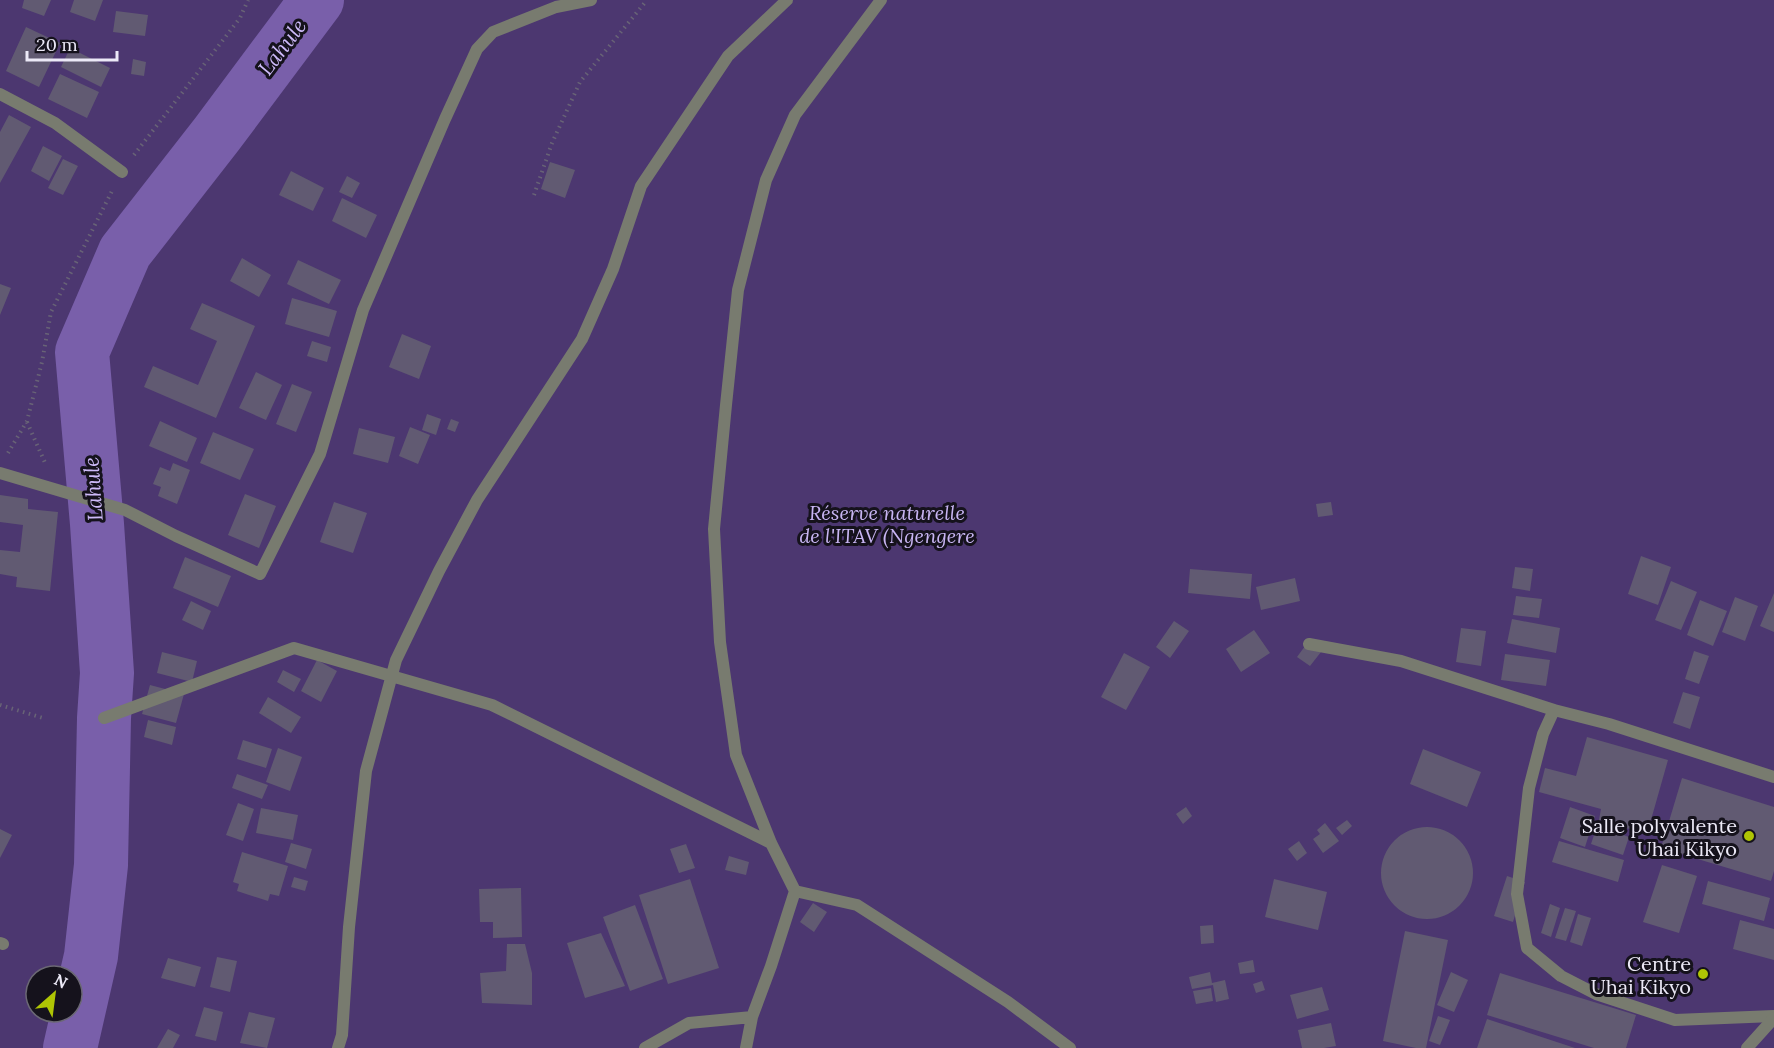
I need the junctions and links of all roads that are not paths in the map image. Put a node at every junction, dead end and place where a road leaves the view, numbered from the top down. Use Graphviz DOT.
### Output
graph roads {
  1 [pos="591,0"];
  2 [pos="787,0"];
  3 [pos="881,0"];
  4 [pos="0,94"];
  5 [pos="122,172"];
  6 [pos="0,472"];
  7 [pos="1309,644"];
  8 [pos="392,678"];
  9 [pos="1554,710"];
  10 [pos="104,717"];
  11 [pos="1774,777"];
  12 [pos="771,843"];
  13 [pos="795,891"];
  14 [pos="752,1017"];
  15 [pos="1774,1017"];
  16 [pos="342,1035"];
  17 [pos="338,1048"];
  18 [pos="346,1048"];
  19 [pos="645,1048"];
  20 [pos="746,1048"];
  21 [pos="1070,1048"];
  22 [pos="1747,1048"];
  1 -- 6 [label="street"];
  2 -- 8 [label="street"];
  3 -- 12 [label="street"];
  4 -- 5 [label="street"];
  7 -- 9 [label="street"];
  8 -- 10 [label="street"];
  8 -- 12 [label="street"];
  8 -- 16 [label="street"];
  9 -- 11 [label="street"];
  9 -- 15 [label="street"];
  12 -- 13 [label="street"];
  13 -- 14 [label="street"];
  13 -- 21 [label="street"];
  14 -- 19 [label="street"];
  14 -- 20 [label="street"];
  15 -- 22 [label="street"];
  16 -- 17 [label="street"];
  16 -- 18 [label="street"];
}
